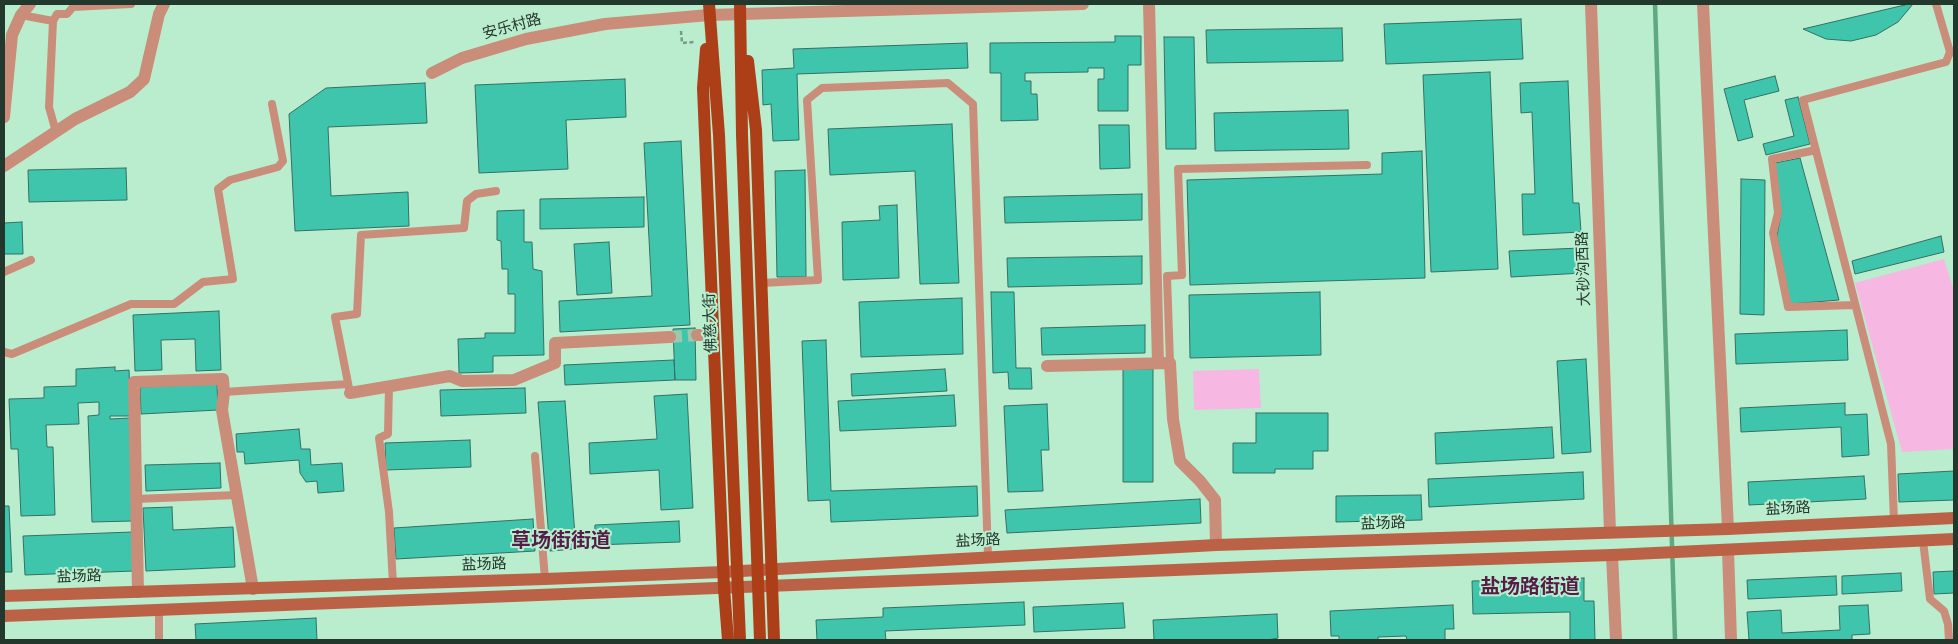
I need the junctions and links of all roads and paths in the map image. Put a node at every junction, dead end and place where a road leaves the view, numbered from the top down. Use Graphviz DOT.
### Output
graph roads {
  1 [pos="30,4"];
  2 [pos="131,4"];
  3 [pos="164,4"];
  4 [pos="1083,4"];
  5 [pos="1149,4"];
  6 [pos="1591,4"];
  7 [pos="1703,4"];
  8 [pos="1936,4"];
  9 [pos="709,9"];
  10 [pos="740,9"];
  11 [pos="21,15"];
  12 [pos="53,21"];
  13 [pos="432,73"];
  14 [pos="272,104"];
  15 [pos="4,117"];
  16 [pos="56,132"];
  17 [pos="1816,150"];
  18 [pos="1367,165"];
  19 [pos="4,166"];
  20 [pos="496,190"];
  21 [pos="31,260"];
  22 [pos="4,272"];
  23 [pos="762,283"];
  24 [pos="1855,305"];
  25 [pos="697,335"];
  26 [pos="712,335"];
  27 [pos="670,337"];
  28 [pos="4,352"];
  29 [pos="1164,363"];
  30 [pos="1047,366"];
  31 [pos="389,386"];
  32 [pos="349,388"];
  33 [pos="224,392"];
  34 [pos="535,456"];
  35 [pos="237,495"];
  36 [pos="135,500"];
  37 [pos="1954,518"];
  38 [pos="1894,521"];
  39 [pos="1728,529"];
  40 [pos="1610,532"];
  41 [pos="1954,539"];
  42 [pos="1923,541"];
  43 [pos="1216,545"];
  44 [pos="1728,550"];
  45 [pos="1612,555"];
  46 [pos="988,556"];
  47 [pos="772,569"];
  48 [pos="724,572"];
  49 [pos="545,579"];
  50 [pos="393,584"];
  51 [pos="773,586"];
  52 [pos="724,588"];
  53 [pos="253,589"];
  54 [pos="138,592"];
  55 [pos="4,596"];
  56 [pos="159,610"];
  57 [pos="4,616"];
  58 [pos="159,640"];
  59 [pos="728,640"];
  60 [pos="740,640"];
  61 [pos="760,640"];
  62 [pos="774,640"];
  63 [pos="1616,640"];
  64 [pos="1731,640"];
  65 [pos="1949,640"];
  1 -- 11 [label="street"];
  2 -- 12 [label="lane"];
  3 -- 16 [label="street"];
  4 -- 10 [label="street, 安乐村路"];
  5 -- 29 [label="street"];
  6 -- 40 [label="street, 大砂沟西路"];
  7 -- 39 [label="street"];
  8 -- 17 [label="lane"];
  9 -- 10 [label="street, 安乐村路"];
  9 -- 13 [label="street, 安乐村路"];
  9 -- 26 [label="main road"];
  9 -- 60 [label="main road, 佛慈大街"];
  10 -- 23 [label="main road"];
  10 -- 61 [label="main road"];
  11 -- 12 [label="lane"];
  11 -- 15 [label="street"];
  12 -- 16 [label="lane"];
  14 -- 28 [label="lane"];
  16 -- 19 [label="street"];
  17 -- 24 [label="lane"];
  17 -- 24 [label="lane"];
  18 -- 29 [label="lane"];
  20 -- 32 [label="lane"];
  21 -- 22 [label="lane"];
  23 -- 46 [label="lane"];
  23 -- 47 [label="main road"];
  24 -- 38 [label="lane"];
  25 -- 26 [label="street"];
  26 -- 48 [label="main road"];
  27 -- 31 [label="street"];
  29 -- 30 [label="street"];
  29 -- 43 [label="street"];
  31 -- 32 [label="street"];
  31 -- 50 [label="lane"];
  32 -- 33 [label="lane"];
  33 -- 35 [label="street"];
  33 -- 36 [label="street"];
  34 -- 49 [label="lane"];
  35 -- 36 [label="lane"];
  35 -- 53 [label="street"];
  36 -- 54 [label="street"];
  37 -- 38 [label="main road, 盐场路"];
  38 -- 39 [label="main road, 盐场路"];
  39 -- 40 [label="main road, 盐场路"];
  40 -- 43 [label="main road, 盐场路"];
  41 -- 42 [label="main road"];
  42 -- 44 [label="main road"];
  42 -- 65 [label="lane"];
  43 -- 46 [label="main road, 盐场路"];
  44 -- 45 [label="main road"];
  44 -- 64 [label="street"];
  45 -- 51 [label="main road"];
  45 -- 63 [label="street"];
  46 -- 47 [label="main road, 盐场路"];
  47 -- 48 [label="main road, 盐场路"];
  47 -- 51 [label="main road"];
  48 -- 49 [label="main road, 盐场路"];
  48 -- 52 [label="main road"];
  49 -- 50 [label="main road, 盐场路"];
  50 -- 53 [label="main road, 盐场路"];
  51 -- 52 [label="main road"];
  51 -- 62 [label="main road"];
  52 -- 56 [label="main road"];
  52 -- 59 [label="main road"];
  53 -- 54 [label="main road, 盐场路"];
  54 -- 55 [label="main road, 盐场路"];
  56 -- 57 [label="main road"];
  56 -- 58 [label="lane"];
}
